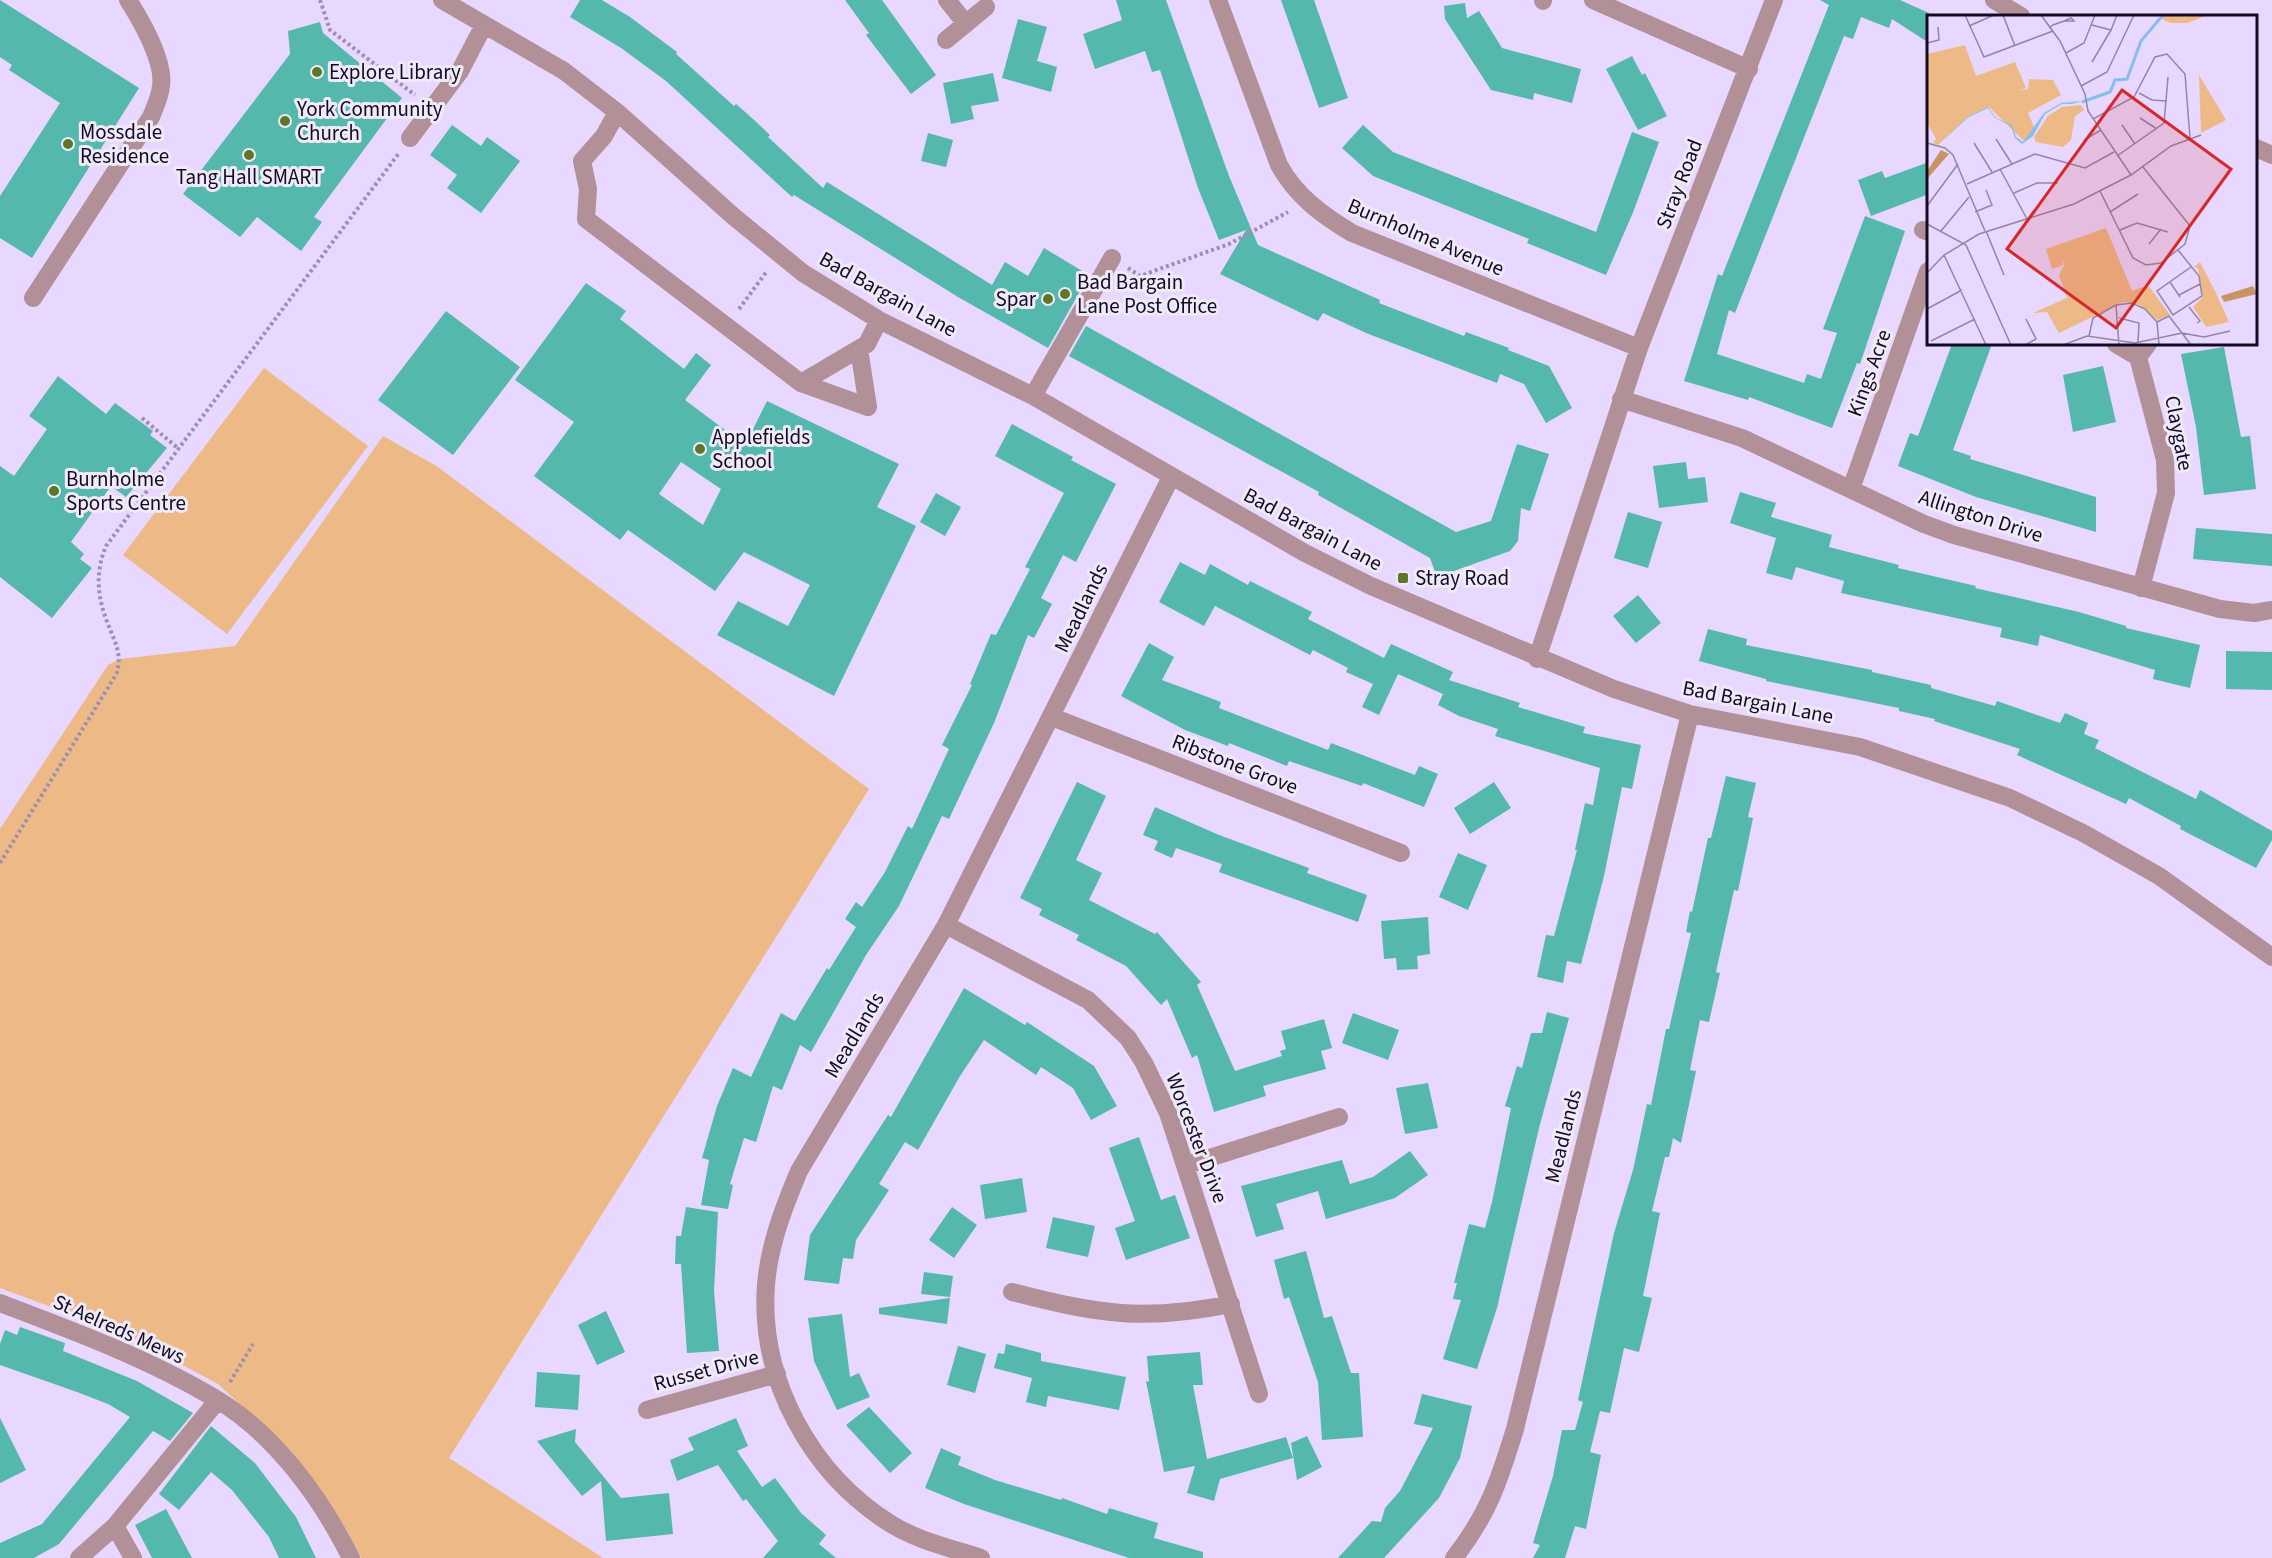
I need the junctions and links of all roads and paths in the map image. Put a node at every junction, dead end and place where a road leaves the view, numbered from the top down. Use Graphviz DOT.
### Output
graph roads {
  1 [pos="128,0"];
  2 [pos="320,0"];
  3 [pos="442,0"];
  4 [pos="947,0"];
  5 [pos="1218,0"];
  6 [pos="1593,0"];
  7 [pos="1774,0"];
  8 [pos="1994,0"];
  9 [pos="986,7"];
  10 [pos="2019,15"];
  11 [pos="966,24"];
  12 [pos="484,25"];
  13 [pos="946,40"];
  14 [pos="1749,69"];
  15 [pos="432,108"];
  16 [pos="617,112"];
  17 [pos="410,138"];
  18 [pos="2257,148"];
  19 [pos="2272,155"];
  20 [pos="1306,201"];
  21 [pos="780,254"];
  22 [pos="1112,258"];
  23 [pos="1927,277"];
  24 [pos="33,298"];
  25 [pos="879,320"];
  26 [pos="727,326"];
  27 [pos="2120,345"];
  28 [pos="1639,348"];
  29 [pos="859,349"];
  30 [pos="2143,350"];
  31 [pos="801,383"];
  32 [pos="1033,396"];
  33 [pos="1622,399"];
  34 [pos="142,418"];
  35 [pos="179,449"];
  36 [pos="1171,477"];
  37 [pos="1851,489"];
  38 [pos="2141,588"];
  39 [pos="2272,610"];
  40 [pos="1537,658"];
  41 [pos="1690,714"];
  42 [pos="1052,717"];
  43 [pos="1401,853"];
  44 [pos="0,863"];
  45 [pos="946,925"];
  46 [pos="2272,957"];
  47 [pos="1339,1118"];
  48 [pos="1187,1165"];
  49 [pos="1012,1292"];
  50 [pos="0,1303"];
  51 [pos="1231,1304"];
  52 [pos="253,1344"];
  53 [pos="777,1374"];
  54 [pos="1259,1394"];
  55 [pos="218,1400"];
  56 [pos="647,1410"];
  57 [pos="115,1526"];
  58 [pos="79,1558"];
  59 [pos="133,1558"];
  60 [pos="351,1558"];
  61 [pos="981,1558"];
  62 [pos="1454,1558"];
  1 -- 24 [label="street"];
  2 -- 15 [label="path"];
  3 -- 12 [label="street, Bad Bargain Lane"];
  4 -- 11 [label="street"];
  5 -- 20 [label="street, Burnholme Avenue"];
  6 -- 14 [label="street"];
  7 -- 14 [label="street, Stray Road"];
  8 -- 10 [label="street"];
  9 -- 11 [label="street"];
  11 -- 13 [label="street"];
  12 -- 15 [label="street"];
  12 -- 16 [label="street, Bad Bargain Lane"];
  14 -- 28 [label="street, Stray Road"];
  15 -- 17 [label="street"];
  16 -- 21 [label="street, Bad Bargain Lane"];
  16 -- 26 [label="street"];
  17 -- 35 [label="path"];
  18 -- 19 [label="street"];
  20 -- 22 [label="path"];
  20 -- 28 [label="street, Burnholme Avenue"];
  21 -- 25 [label="street, Bad Bargain Lane"];
  21 -- 26 [label="path"];
  22 -- 32 [label="street"];
  23 -- 37 [label="street, Kings Acre"];
  25 -- 29 [label="street"];
  25 -- 32 [label="street, Bad Bargain Lane"];
  26 -- 31 [label="street"];
  27 -- 30 [label="street, Claygate"];
  28 -- 33 [label="street, Stray Road"];
  29 -- 31 [label="street"];
  29 -- 31 [label="street"];
  30 -- 38 [label="street, Claygate"];
  32 -- 36 [label="street, Bad Bargain Lane"];
  33 -- 37 [label="street, Allington Drive"];
  33 -- 40 [label="street, Stray Road"];
  34 -- 35 [label="path"];
  35 -- 44 [label="path"];
  36 -- 40 [label="street, Bad Bargain Lane"];
  36 -- 42 [label="street, Meadlands"];
  37 -- 38 [label="street, Allington Drive"];
  38 -- 39 [label="street, Allington Drive"];
  40 -- 41 [label="street, Bad Bargain Lane"];
  41 -- 46 [label="street, Bad Bargain Lane"];
  41 -- 62 [label="street, Meadlands"];
  42 -- 43 [label="street, Ribstone Grove"];
  42 -- 45 [label="street, Meadlands"];
  45 -- 48 [label="street, Worcester Drive"];
  45 -- 53 [label="street, Meadlands"];
  47 -- 48 [label="street"];
  48 -- 51 [label="street, Worcester Drive"];
  49 -- 51 [label="street"];
  50 -- 55 [label="street, St Aelreds Mews"];
  51 -- 54 [label="street, Worcester Drive"];
  52 -- 55 [label="path"];
  53 -- 56 [label="street, Russet Drive"];
  53 -- 61 [label="street, Meadlands"];
  55 -- 57 [label="street"];
  55 -- 60 [label="street, St Aelreds Mews"];
  57 -- 58 [label="street"];
  57 -- 59 [label="street"];
}
